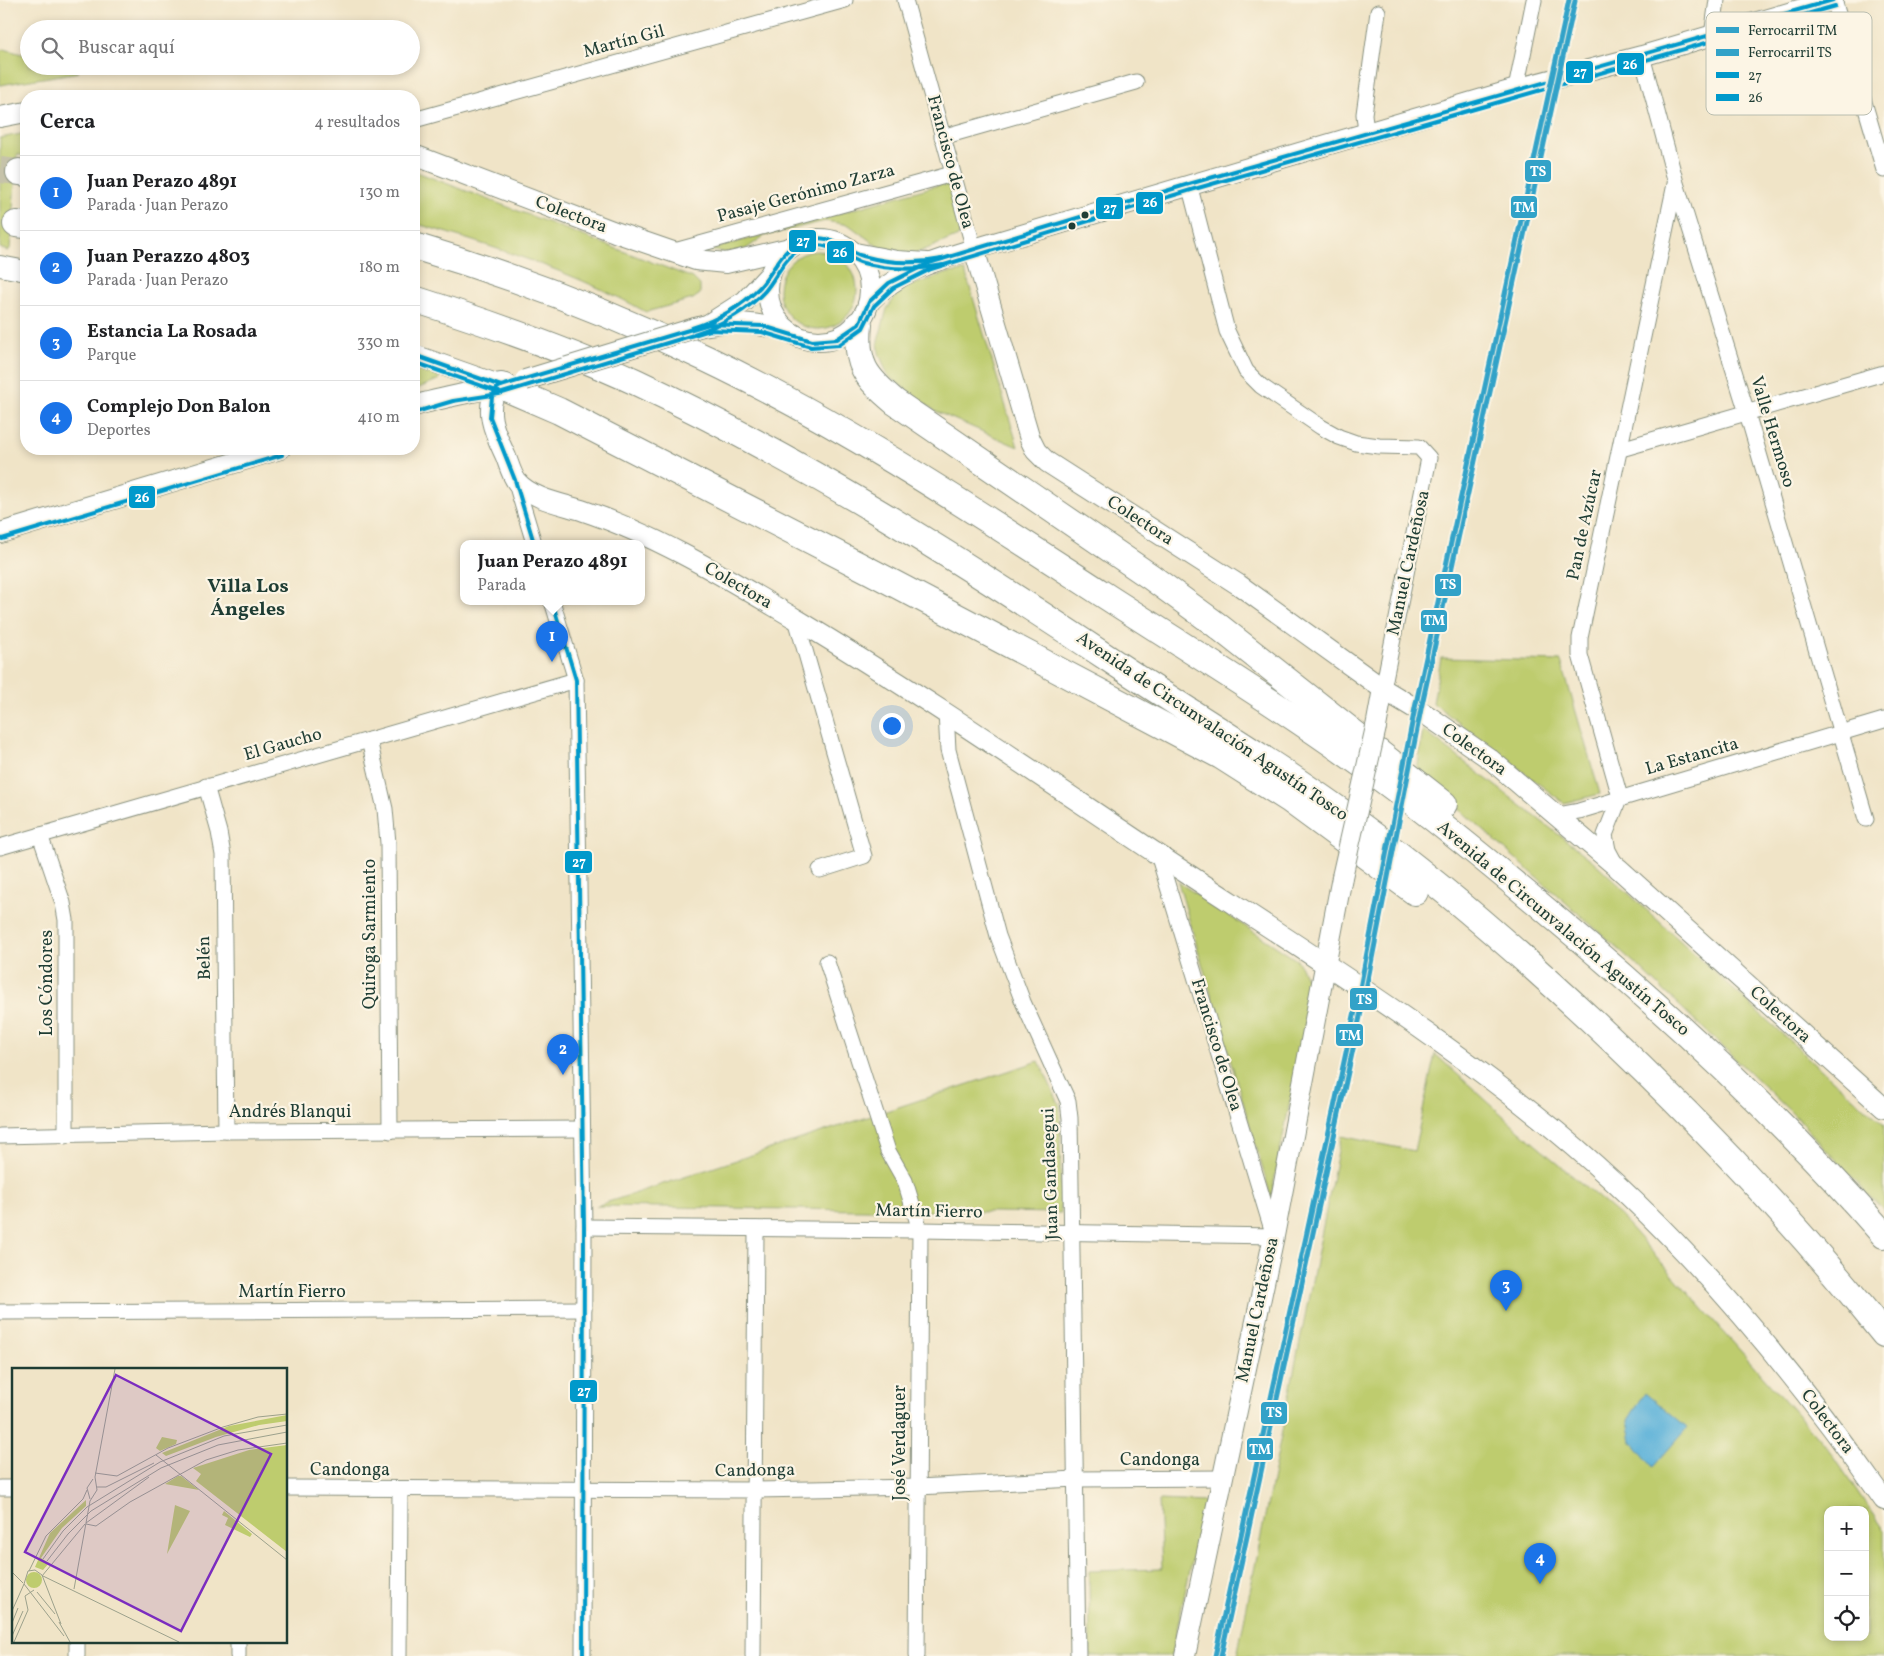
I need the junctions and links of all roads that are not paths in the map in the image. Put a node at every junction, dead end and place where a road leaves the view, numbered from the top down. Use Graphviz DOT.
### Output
graph roads {
  1 [pos="845,0"];
  2 [pos="905,0"];
  3 [pos="1534,0"];
  4 [pos="1833,0"];
  5 [pos="1378,12"];
  6 [pos="1793,12"];
  7 [pos="1837,12"];
  8 [pos="1706,38"];
  9 [pos="1642,56"];
  10 [pos="1136,82"];
  11 [pos="1516,89"];
  12 [pos="20,113"];
  13 [pos="1868,115"];
  14 [pos="0,117"];
  15 [pos="420,118"];
  16 [pos="1366,133"];
  17 [pos="942,137"];
  18 [pos="420,157"];
  19 [pos="1884,170"];
  20 [pos="952,174"];
  21 [pos="1676,183"];
  22 [pos="1189,184"];
  23 [pos="420,248"];
  24 [pos="790,248"];
  25 [pos="974,249"];
  26 [pos="671,252"];
  27 [pos="855,253"];
  28 [pos="929,263"];
  29 [pos="770,274"];
  30 [pos="420,301"];
  31 [pos="864,313"];
  32 [pos="702,326"];
  33 [pos="789,332"];
  34 [pos="420,357"];
  35 [pos="1884,373"];
  36 [pos="522,383"];
  37 [pos="420,404"];
  38 [pos="558,411"];
  39 [pos="1747,413"];
  40 [pos="1030,439"];
  41 [pos="1621,448"];
  42 [pos="260,455"];
  43 [pos="515,480"];
  44 [pos="0,532"];
  45 [pos="533,540"];
  46 [pos="553,605"];
  47 [pos="796,619"];
  48 [pos="576,680"];
  49 [pos="1383,689"];
  50 [pos="946,712"];
  51 [pos="1884,720"];
  52 [pos="1841,732"];
  53 [pos="370,740"];
  54 [pos="206,786"];
  55 [pos="1620,797"];
  56 [pos="1554,812"];
  57 [pos="1866,818"];
  58 [pos="40,835"];
  59 [pos="0,847"];
  60 [pos="1158,854"];
  61 [pos="1618,868"];
  62 [pos="820,870"];
  63 [pos="1529,896"];
  64 [pos="1516,951"];
  65 [pos="827,962"];
  66 [pos="1325,963"];
  67 [pos="1884,1108"];
  68 [pos="390,1130"];
  69 [pos="581,1130"];
  70 [pos="226,1131"];
  71 [pos="0,1136"];
  72 [pos="66,1136"];
  73 [pos="584,1228"];
  74 [pos="756,1229"];
  75 [pos="920,1230"];
  76 [pos="1072,1233"];
  77 [pos="1884,1235"];
  78 [pos="1274,1236"];
  79 [pos="584,1309"];
  80 [pos="0,1312"];
  81 [pos="1884,1334"];
  82 [pos="1224,1478"];
  83 [pos="1076,1479"];
  84 [pos="918,1486"];
  85 [pos="288,1488"];
  86 [pos="400,1489"];
  87 [pos="755,1490"];
  88 [pos="584,1491"];
  89 [pos="1884,1500"];
  90 [pos="399,1656"];
  91 [pos="583,1656"];
  92 [pos="753,1656"];
  93 [pos="917,1656"];
  94 [pos="1078,1656"];
  95 [pos="1185,1656"];
  1 -- 15 [label="street, Martín Gil"];
  2 -- 17 [label="street, Francisco de Olea"];
  3 -- 11 [label="street"];
  4 -- 6 [label="main road"];
  4 -- 7 [label="street"];
  5 -- 16 [label="street"];
  8 -- 9 [label="main road"];
  9 -- 11 [label="main road"];
  9 -- 21 [label="street, Valle Hermoso"];
  10 -- 17 [label="street"];
  11 -- 16 [label="main road"];
  12 -- 14 [label="main road"];
  13 -- 19 [label="street"];
  16 -- 22 [label="main road"];
  17 -- 20 [label="street, Francisco de Olea"];
  18 -- 26 [label="main road, Colectora"];
  20 -- 25 [label="street, Francisco de Olea"];
  20 -- 26 [label="street, Pasaje Gerónimo Zarza"];
  21 -- 39 [label="street, Valle Hermoso"];
  21 -- 41 [label="street, Pan de Azúcar"];
  22 -- 25 [label="main road"];
  22 -- 49 [label="street, Manuel Cardeñosa"];
  23 -- 63 [label="highway, Avenida de Circunvalación Agustín Tosco"];
  24 -- 26 [label="main road, Colectora"];
  24 -- 27 [label="main road"];
  24 -- 29 [label="main road"];
  25 -- 28 [label="main road"];
  25 -- 40 [label="main road, Francisco de Olea"];
  27 -- 28 [label="main road"];
  27 -- 31 [label="main road"];
  28 -- 31 [label="main road"];
  29 -- 32 [label="main road"];
  29 -- 33 [label="main road"];
  30 -- 64 [label="highway, Avenida de Circunvalación Agustín Tosco"];
  31 -- 33 [label="main road"];
  31 -- 63 [label="highway"];
  32 -- 33 [label="main road"];
  32 -- 36 [label="main road, bridge"];
  34 -- 36 [label="main road"];
  35 -- 39 [label="street"];
  36 -- 37 [label="main road"];
  36 -- 38 [label="highway"];
  36 -- 38 [label="highway"];
  36 -- 43 [label="main road"];
  38 -- 64 [label="highway"];
  39 -- 41 [label="street"];
  39 -- 52 [label="street, Valle Hermoso"];
  40 -- 49 [label="main road, Colectora"];
  41 -- 55 [label="street, Pan de Azúcar"];
  42 -- 44 [label="main road"];
  43 -- 45 [label="street"];
  43 -- 47 [label="main road, Colectora"];
  46 -- 48 [label="street"];
  47 -- 50 [label="main road, Colectora"];
  47 -- 62 [label="street"];
  48 -- 53 [label="street, El Gaucho"];
  48 -- 69 [label="street"];
  49 -- 56 [label="main road, Colectora"];
  49 -- 66 [label="main road, Manuel Cardeñosa, bridge"];
  50 -- 60 [label="main road, Colectora"];
  50 -- 76 [label="street, Juan Gandasegui"];
  51 -- 52 [label="street, La Estancita"];
  52 -- 55 [label="street, La Estancita"];
  52 -- 57 [label="street, Valle Hermoso"];
  53 -- 54 [label="street, El Gaucho"];
  53 -- 68 [label="street, Quiroga Sarmiento"];
  54 -- 58 [label="street, El Gaucho"];
  54 -- 70 [label="street, Belén"];
  55 -- 56 [label="street, La Estancita"];
  55 -- 61 [label="street"];
  56 -- 61 [label="main road, Colectora"];
  58 -- 59 [label="street, El Gaucho"];
  58 -- 72 [label="street, Los Cóndores"];
  60 -- 66 [label="main road, Colectora"];
  60 -- 78 [label="street, Francisco de Olea"];
  61 -- 67 [label="main road, Colectora"];
  63 -- 77 [label="highway, Avenida de Circunvalación Agustín Tosco"];
  64 -- 81 [label="highway, Avenida de Circunvalación Agustín Tosco"];
  65 -- 75 [label="street, José Verdaguer"];
  66 -- 78 [label="main road, Manuel Cardeñosa"];
  66 -- 89 [label="main road, Colectora"];
  68 -- 69 [label="street, Andrés Blanqui"];
  68 -- 70 [label="street, Andrés Blanqui"];
  69 -- 73 [label="street"];
  70 -- 72 [label="street, Andrés Blanqui"];
  71 -- 72 [label="street, Andrés Blanqui"];
  73 -- 74 [label="street, Martín Fierro"];
  73 -- 79 [label="street"];
  74 -- 75 [label="street, Martín Fierro"];
  74 -- 87 [label="street"];
  75 -- 76 [label="street, Martín Fierro"];
  75 -- 84 [label="street, José Verdaguer"];
  76 -- 78 [label="street, Martín Fierro"];
  76 -- 83 [label="street, Juan Gandasegui"];
  78 -- 82 [label="main road, Manuel Cardeñosa"];
  79 -- 80 [label="street, Martín Fierro"];
  79 -- 88 [label="street"];
  82 -- 83 [label="street, Candonga"];
  82 -- 95 [label="main road, Manuel Cardeñosa"];
  83 -- 84 [label="street, Candonga"];
  83 -- 94 [label="street, Juan Gandasegui"];
  84 -- 87 [label="street, Candonga"];
  84 -- 93 [label="street, José Verdaguer"];
  85 -- 86 [label="street, Candonga"];
  86 -- 88 [label="street, Candonga"];
  86 -- 90 [label="street"];
  87 -- 88 [label="street, Candonga"];
  87 -- 92 [label="street"];
  88 -- 91 [label="street"];
}
